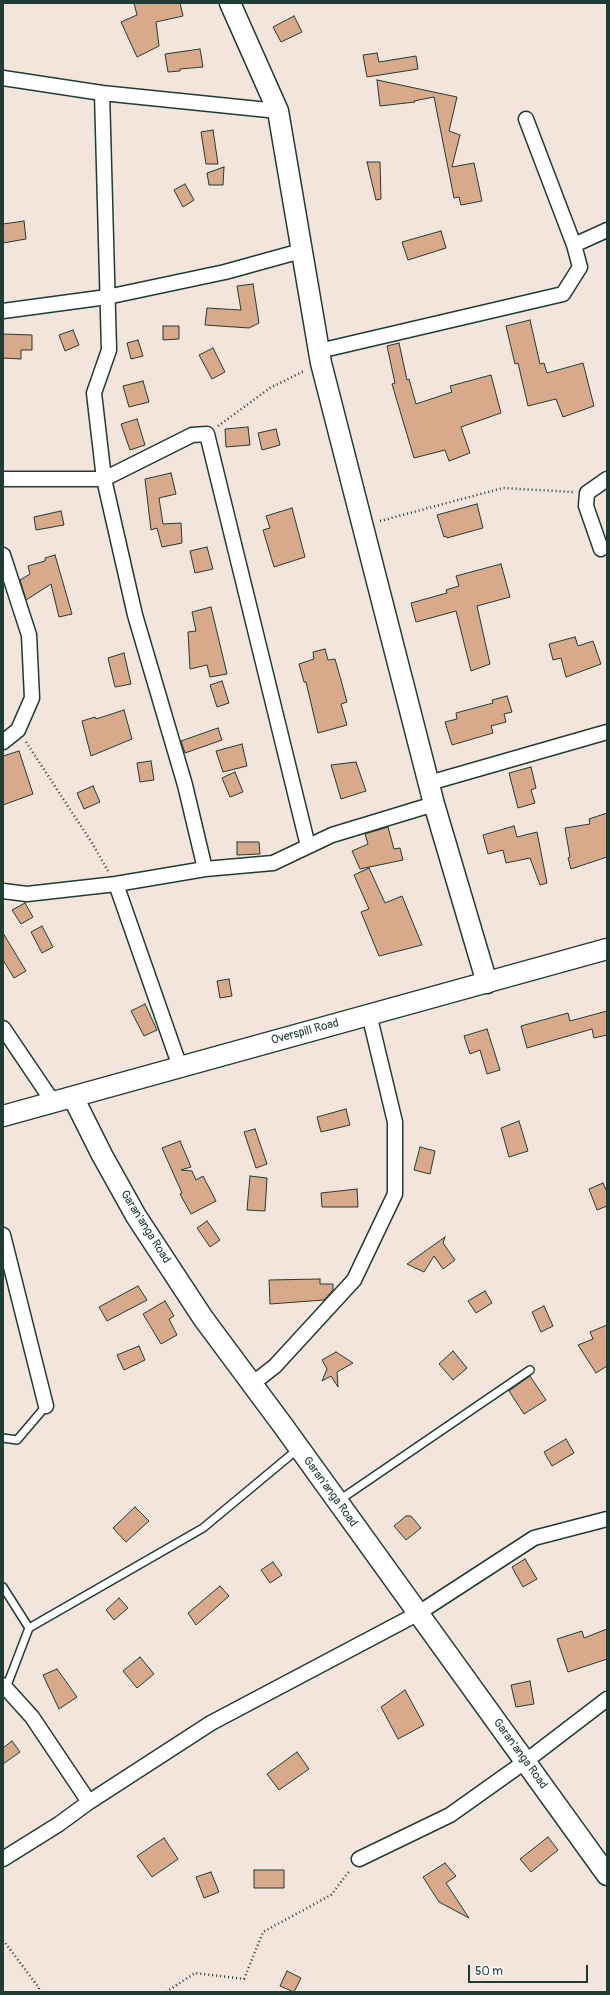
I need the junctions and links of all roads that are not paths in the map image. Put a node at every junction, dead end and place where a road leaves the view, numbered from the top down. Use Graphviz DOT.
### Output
graph roads {
  1 [pos="230,3"];
  2 [pos="3,78"];
  3 [pos="102,93"];
  4 [pos="278,111"];
  5 [pos="526,119"];
  6 [pos="607,230"];
  7 [pos="574,245"];
  8 [pos="301,251"];
  9 [pos="107,297"];
  10 [pos="3,311"];
  11 [pos="320,357"];
  12 [pos="104,478"];
  13 [pos="3,479"];
  14 [pos="607,479"];
  15 [pos="601,549"];
  16 [pos="3,555"];
  17 [pos="607,732"];
  18 [pos="3,742"];
  19 [pos="429,783"];
  20 [pos="434,804"];
  21 [pos="308,846"];
  22 [pos="205,869"];
  23 [pos="116,884"];
  24 [pos="3,891"];
  25 [pos="607,949"];
  26 [pos="487,983"];
  27 [pos="369,1014"];
  28 [pos="3,1028"];
  29 [pos="180,1067"];
  30 [pos="73,1097"];
  31 [pos="53,1102"];
  32 [pos="3,1116"];
  33 [pos="3,1235"];
  34 [pos="530,1370"];
  35 [pos="252,1384"];
  36 [pos="46,1406"];
  37 [pos="3,1438"];
  38 [pos="299,1449"];
  39 [pos="337,1502"];
  40 [pos="607,1519"];
  41 [pos="3,1587"];
  42 [pos="417,1614"];
  43 [pos="29,1628"];
  44 [pos="4,1687"];
  45 [pos="607,1699"];
  46 [pos="526,1761"];
  47 [pos="89,1802"];
  48 [pos="3,1859"];
  49 [pos="359,1859"];
  50 [pos="607,1875"];
  1 -- 4 [label="street"];
  2 -- 3 [label="street"];
  3 -- 4 [label="street"];
  3 -- 9 [label="street"];
  4 -- 8 [label="street"];
  5 -- 7 [label="street"];
  6 -- 7 [label="street"];
  7 -- 11 [label="street"];
  8 -- 9 [label="street"];
  8 -- 11 [label="street"];
  9 -- 10 [label="street"];
  9 -- 12 [label="street"];
  11 -- 19 [label="street"];
  12 -- 13 [label="street"];
  12 -- 21 [label="street"];
  12 -- 22 [label="street"];
  14 -- 15 [label="street"];
  16 -- 18 [label="street"];
  17 -- 19 [label="street"];
  19 -- 20 [label="street"];
  20 -- 21 [label="street"];
  20 -- 26 [label="street"];
  21 -- 22 [label="street"];
  22 -- 23 [label="street"];
  23 -- 24 [label="street"];
  23 -- 29 [label="street"];
  25 -- 26 [label="street, Overspill Road"];
  26 -- 27 [label="street, Overspill Road"];
  27 -- 29 [label="street, Overspill Road"];
  27 -- 35 [label="street"];
  28 -- 31 [label="street"];
  29 -- 30 [label="street, Overspill Road"];
  30 -- 31 [label="street, Overspill Road"];
  30 -- 35 [label="street, Garan'anga Road"];
  31 -- 32 [label="street, Overspill Road"];
  33 -- 36 [label="street"];
  34 -- 39 [label="lane"];
  35 -- 38 [label="street, Garan'anga Road"];
  36 -- 37 [label="lane"];
  38 -- 39 [label="street, Garan'anga Road"];
  38 -- 43 [label="lane"];
  39 -- 42 [label="street, Garan'anga Road"];
  40 -- 42 [label="street"];
  41 -- 43 [label="lane"];
  42 -- 46 [label="street, Garan'anga Road"];
  42 -- 47 [label="street"];
  43 -- 44 [label="lane"];
  44 -- 47 [label="street"];
  45 -- 46 [label="street"];
  46 -- 49 [label="street"];
  46 -- 50 [label="street, Garan'anga Road"];
  47 -- 48 [label="street"];
}
